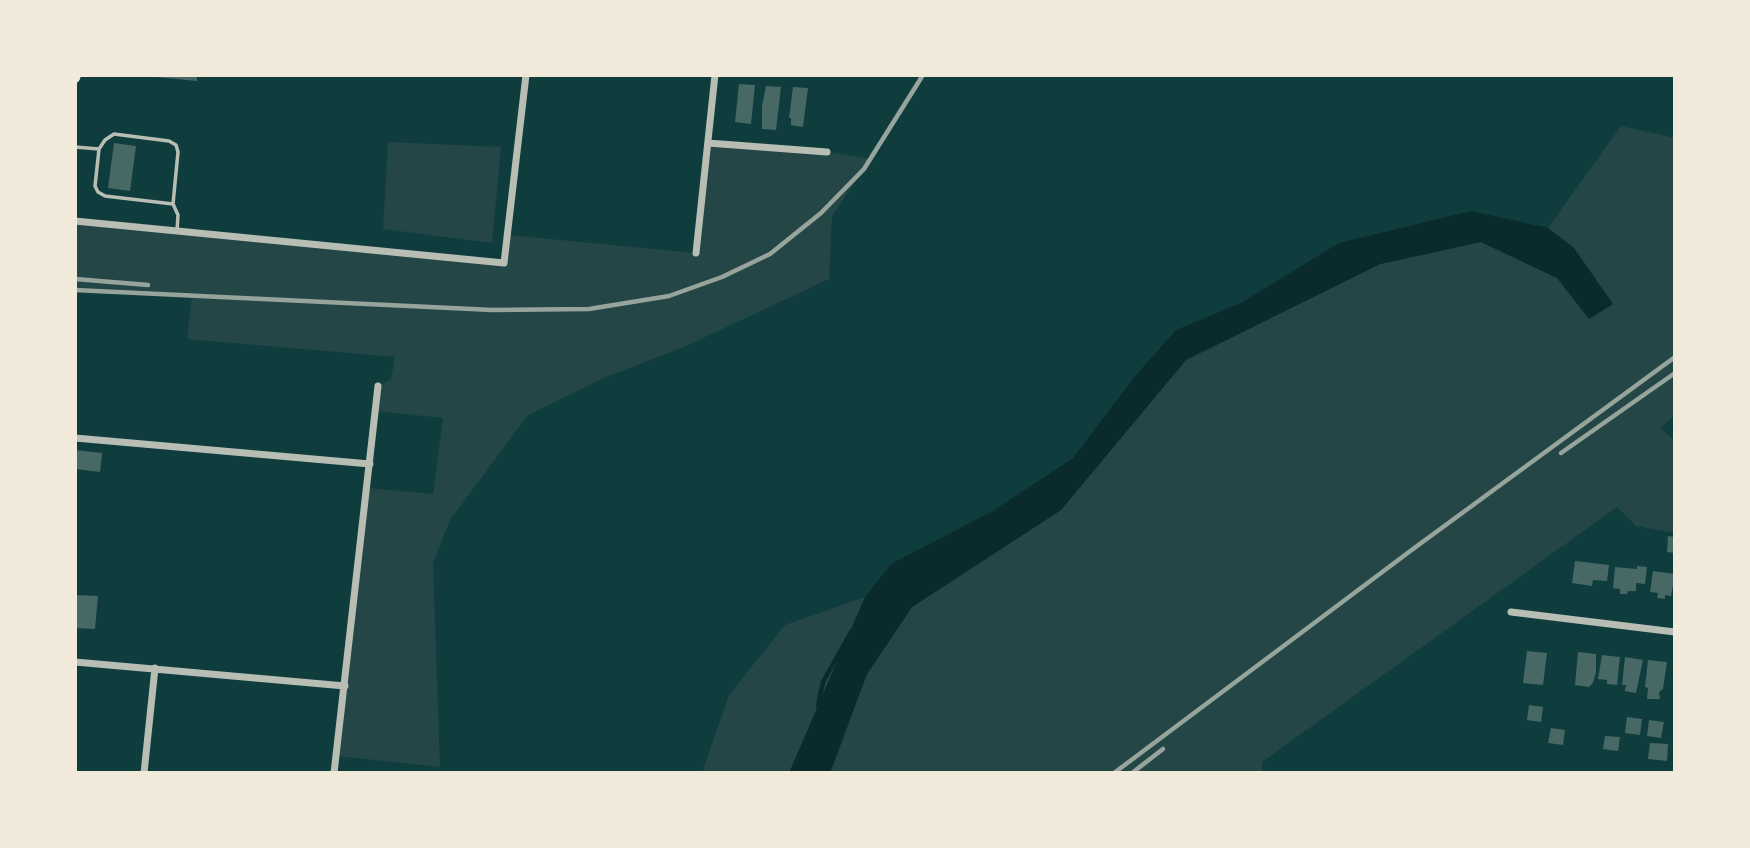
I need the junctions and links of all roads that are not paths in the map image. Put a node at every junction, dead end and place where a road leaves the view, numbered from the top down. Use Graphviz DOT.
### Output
graph roads {
  1 [pos="526,75"];
  2 [pos="715,75"];
  3 [pos="708,143"];
  4 [pos="75,147"];
  5 [pos="99,149"];
  6 [pos="827,152"];
  7 [pos="173,204"];
  8 [pos="75,221"];
  9 [pos="177,231"];
  10 [pos="696,253"];
  11 [pos="379,386"];
  12 [pos="75,438"];
  13 [pos="370,464"];
  14 [pos="1511,612"];
  15 [pos="1675,632"];
  16 [pos="75,662"];
  17 [pos="155,668"];
  18 [pos="345,686"];
  19 [pos="144,773"];
  20 [pos="334,773"];
  1 -- 9 [label="street"];
  2 -- 3 [label="street"];
  3 -- 6 [label="street"];
  3 -- 10 [label="street"];
  4 -- 5 [label="lane"];
  5 -- 7 [label="lane"];
  5 -- 7 [label="lane"];
  7 -- 9 [label="lane"];
  8 -- 9 [label="street"];
  11 -- 13 [label="street"];
  12 -- 13 [label="street"];
  13 -- 18 [label="street"];
  14 -- 15 [label="street"];
  16 -- 17 [label="street"];
  17 -- 18 [label="street"];
  17 -- 19 [label="street"];
  18 -- 20 [label="street"];
}
